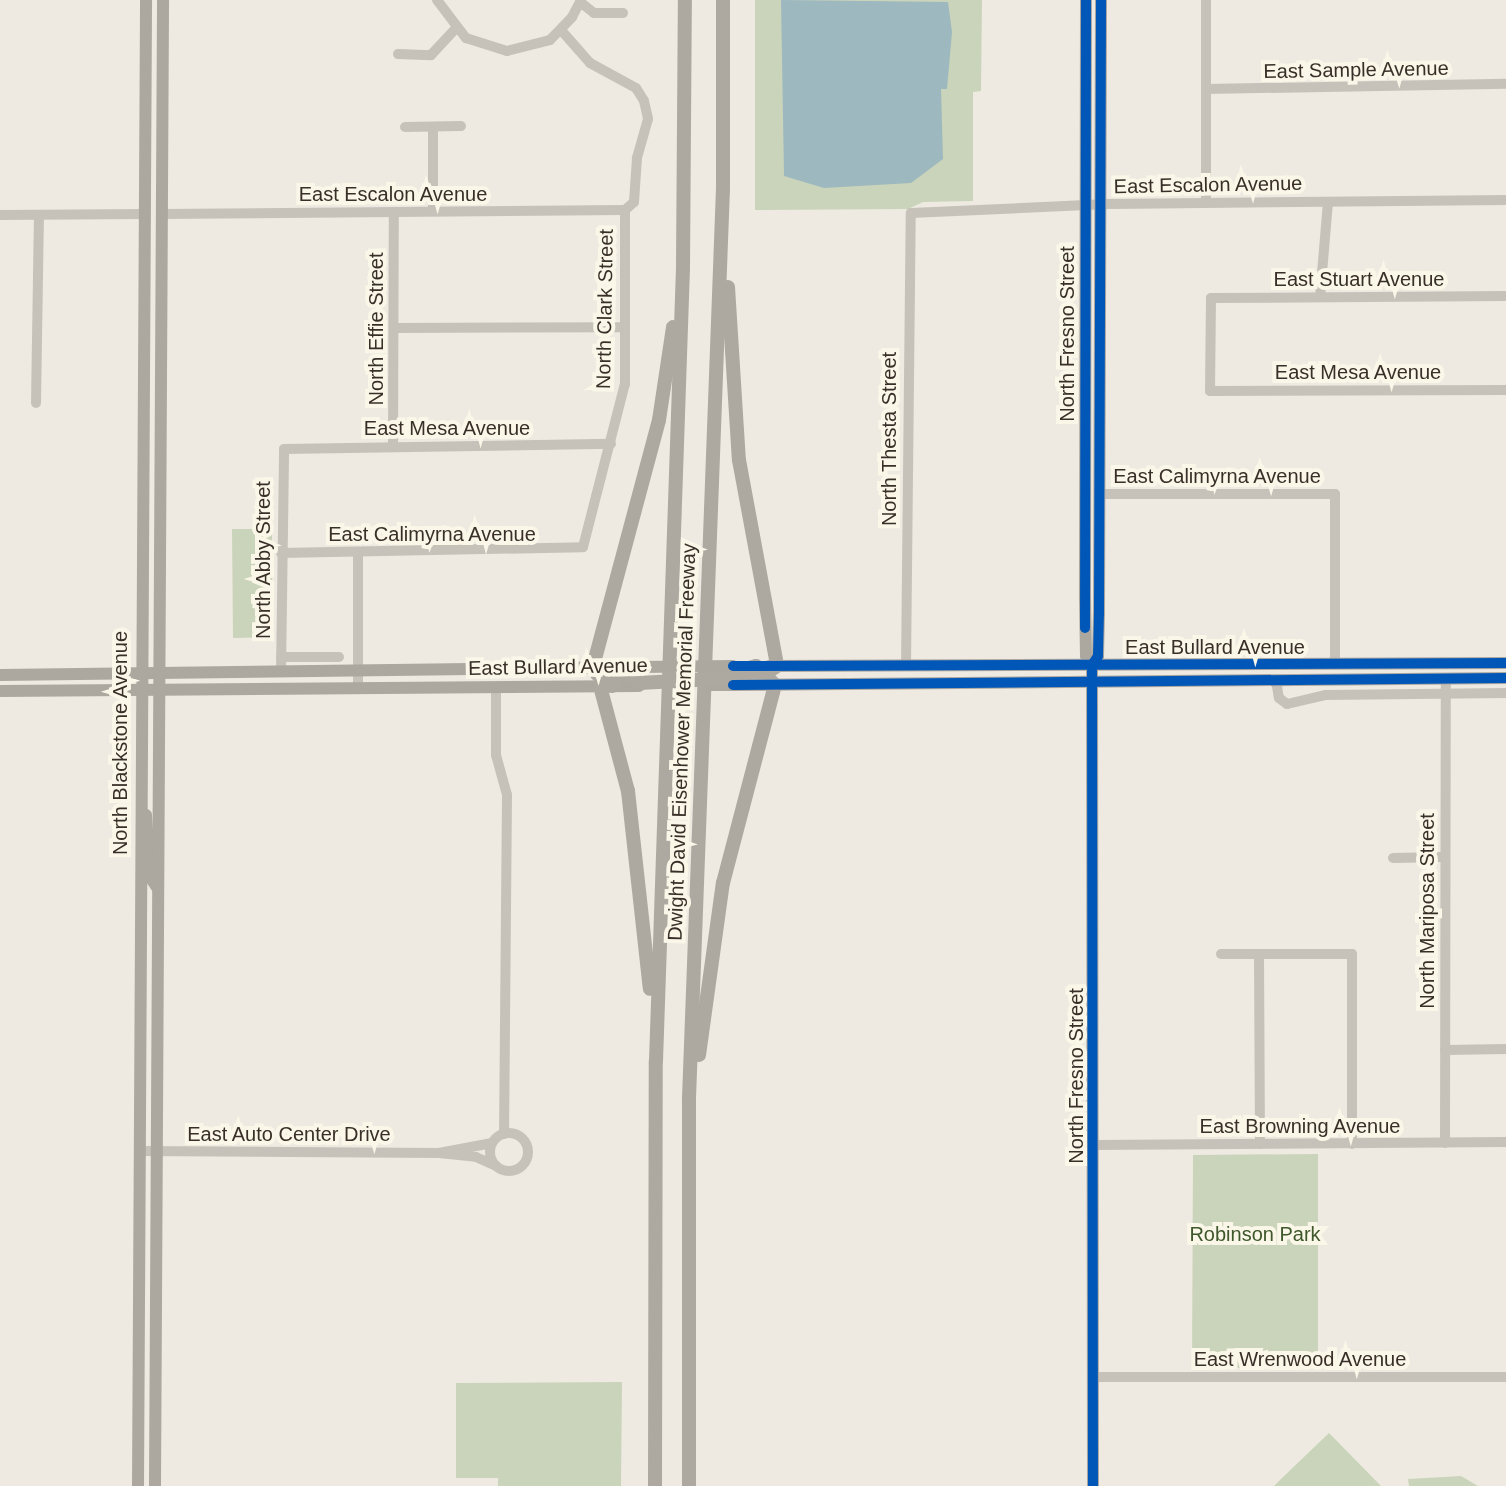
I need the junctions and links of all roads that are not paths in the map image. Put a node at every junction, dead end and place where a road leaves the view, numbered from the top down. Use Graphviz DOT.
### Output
graph roads {
  1 [pos="146,0"];
  2 [pos="163,0"];
  3 [pos="437,0"];
  4 [pos="685,0"];
  5 [pos="723,0"];
  6 [pos="1086,0"];
  7 [pos="1101,0"];
  8 [pos="1206,0"];
  9 [pos="581,1"];
  10 [pos="623,13"];
  11 [pos="455,29"];
  12 [pos="561,30"];
  13 [pos="398,54"];
  14 [pos="1506,84"];
  15 [pos="1206,89"];
  16 [pos="461,126"];
  17 [pos="405,127"];
  18 [pos="433,127"];
  19 [pos="145,167"];
  20 [pos="723,190"];
  21 [pos="1506,200"];
  22 [pos="1328,202"];
  23 [pos="1206,203"];
  24 [pos="1100,205"];
  25 [pos="1085,206"];
  26 [pos="625,210"];
  27 [pos="433,211"];
  28 [pos="394,212"];
  29 [pos="911,213"];
  30 [pos="145,214"];
  31 [pos="162,214"];
  32 [pos="0,215"];
  33 [pos="39,215"];
  34 [pos="683,268"];
  35 [pos="162,289"];
  36 [pos="1506,296"];
  37 [pos="1320,297"];
  38 [pos="625,327"];
  39 [pos="395,328"];
  40 [pos="1506,390"];
  41 [pos="1210,391"];
  42 [pos="36,403"];
  43 [pos="1085,410"];
  44 [pos="611,444"];
  45 [pos="393,446"];
  46 [pos="284,449"];
  47 [pos="1100,494"];
  48 [pos="583,547"];
  49 [pos="281,553"];
  50 [pos="358,553"];
  51 [pos="281,657"];
  52 [pos="339,657"];
  53 [pos="1506,663"];
  54 [pos="1335,664"];
  55 [pos="1092,665"];
  56 [pos="906,666"];
  57 [pos="281,672"];
  58 [pos="358,672"];
  59 [pos="769,672"];
  60 [pos="140,673"];
  61 [pos="161,673"];
  62 [pos="33,674"];
  63 [pos="0,675"];
  64 [pos="733,675"];
  65 [pos="1506,678"];
  66 [pos="1446,679"];
  67 [pos="1276,680"];
  68 [pos="606,681"];
  69 [pos="1093,682"];
  70 [pos="0,684"];
  71 [pos="496,687"];
  72 [pos="358,688"];
  73 [pos="161,690"];
  74 [pos="0,691"];
  75 [pos="139,691"];
  76 [pos="1446,693"];
  77 [pos="1506,693"];
  78 [pos="139,777"];
  79 [pos="1445,857"];
  80 [pos="1393,858"];
  81 [pos="158,889"];
  82 [pos="141,899"];
  83 [pos="1221,954"];
  84 [pos="1259,954"];
  85 [pos="158,968"];
  86 [pos="1506,1049"];
  87 [pos="1445,1050"];
  88 [pos="656,1061"];
  89 [pos="689,1098"];
  90 [pos="504,1134"];
  91 [pos="1506,1142"];
  92 [pos="492,1143"];
  93 [pos="1445,1143"];
  94 [pos="1260,1144"];
  95 [pos="1352,1144"];
  96 [pos="1094,1145"];
  97 [pos="140,1151"];
  98 [pos="157,1151"];
  99 [pos="439,1153"];
  100 [pos="496,1166"];
  101 [pos="1093,1377"];
  102 [pos="1506,1377"];
  103 [pos="138,1486"];
  104 [pos="155,1486"];
  105 [pos="655,1486"];
  106 [pos="689,1486"];
  107 [pos="1093,1486"];
  1 -- 19 [label="main road, North Blackstone Avenue"];
  2 -- 31 [label="main road, North Blackstone Avenue"];
  3 -- 11 [label="street"];
  4 -- 34 [label="highway, Dwight David Eisenhower Memorial Freeway"];
  5 -- 20 [label="highway, Dwight David Eisenhower Memorial Freeway"];
  6 -- 25 [label="main road, North Fresno Street"];
  7 -- 24 [label="main road, North Fresno Street"];
  8 -- 15 [label="street"];
  9 -- 10 [label="street"];
  9 -- 12 [label="street"];
  11 -- 12 [label="street"];
  11 -- 13 [label="street"];
  12 -- 26 [label="street, North Clark Street"];
  14 -- 15 [label="street, East Sample Avenue"];
  15 -- 23 [label="street"];
  16 -- 18 [label="street"];
  17 -- 18 [label="street"];
  18 -- 27 [label="street"];
  19 -- 30 [label="main road, North Blackstone Avenue"];
  19 -- 31 [label="main road"];
  20 -- 59 [label="highway"];
  20 -- 89 [label="highway, Dwight David Eisenhower Memorial Freeway"];
  21 -- 22 [label="street, East Escalon Avenue"];
  22 -- 23 [label="street, East Escalon Avenue"];
  22 -- 37 [label="street"];
  23 -- 24 [label="street, East Escalon Avenue"];
  24 -- 25 [label="street, East Escalon Avenue"];
  24 -- 47 [label="main road, North Fresno Street"];
  25 -- 29 [label="street, East Escalon Avenue"];
  25 -- 43 [label="main road, North Fresno Street"];
  26 -- 27 [label="street, East Escalon Avenue"];
  26 -- 38 [label="street, North Clark Street"];
  27 -- 28 [label="street, East Escalon Avenue"];
  28 -- 31 [label="street, East Escalon Avenue"];
  28 -- 39 [label="street, North Effie Street"];
  29 -- 56 [label="street, North Thesta Street"];
  30 -- 33 [label="street"];
  30 -- 35 [label="main road"];
  30 -- 60 [label="main road, North Blackstone Avenue"];
  31 -- 35 [label="main road, North Blackstone Avenue"];
  32 -- 33 [label="street"];
  33 -- 42 [label="street"];
  34 -- 68 [label="highway"];
  34 -- 88 [label="highway, Dwight David Eisenhower Memorial Freeway"];
  35 -- 61 [label="main road, North Blackstone Avenue"];
  36 -- 37 [label="street, East Stuart Avenue"];
  37 -- 41 [label="street, East Stuart Avenue"];
  38 -- 39 [label="street"];
  38 -- 44 [label="street, North Clark Street"];
  39 -- 45 [label="street, North Effie Street"];
  40 -- 41 [label="street, East Mesa Avenue"];
  43 -- 47 [label="main road"];
  43 -- 55 [label="main road, North Fresno Street"];
  44 -- 45 [label="street, East Mesa Avenue"];
  44 -- 48 [label="street, North Clark Street"];
  45 -- 46 [label="street, East Mesa Avenue"];
  46 -- 49 [label="street, North Abby Street"];
  47 -- 54 [label="street, East Calimyrna Avenue"];
  47 -- 55 [label="main road, North Fresno Street"];
  48 -- 50 [label="street, East Calimyrna Avenue"];
  49 -- 50 [label="street, East Calimyrna Avenue"];
  49 -- 51 [label="street, North Abby Street"];
  50 -- 58 [label="street"];
  51 -- 52 [label="street"];
  51 -- 57 [label="street, North Abby Street"];
  53 -- 54 [label="main road, East Bullard Avenue"];
  54 -- 55 [label="main road, East Bullard Avenue"];
  54 -- 67 [label="main road"];
  55 -- 56 [label="main road, East Bullard Avenue"];
  55 -- 69 [label="main road, North Fresno Street"];
  56 -- 59 [label="main road, East Bullard Avenue"];
  57 -- 58 [label="main road, East Bullard Avenue"];
  57 -- 61 [label="main road, East Bullard Avenue"];
  58 -- 68 [label="main road, East Bullard Avenue"];
  58 -- 72 [label="street"];
  59 -- 64 [label="highway"];
  59 -- 64 [label="main road, East Bullard Avenue"];
  59 -- 69 [label="main road, East Bullard Avenue"];
  59 -- 89 [label="highway"];
  60 -- 61 [label="main road, East Bullard Avenue"];
  60 -- 62 [label="main road, East Bullard Avenue"];
  60 -- 75 [label="main road, North Blackstone Avenue"];
  61 -- 73 [label="main road, North Blackstone Avenue"];
  62 -- 63 [label="main road, East Bullard Avenue"];
  62 -- 70 [label="main road"];
  64 -- 68 [label="highway"];
  65 -- 66 [label="main road, East Bullard Avenue"];
  66 -- 67 [label="main road, East Bullard Avenue"];
  66 -- 76 [label="street, North Mariposa Street"];
  67 -- 69 [label="main road, East Bullard Avenue"];
  67 -- 76 [label="street"];
  68 -- 71 [label="main road, East Bullard Avenue"];
  68 -- 88 [label="highway"];
  69 -- 96 [label="main road, North Fresno Street"];
  71 -- 72 [label="main road, East Bullard Avenue"];
  71 -- 90 [label="street"];
  72 -- 73 [label="main road, East Bullard Avenue"];
  73 -- 75 [label="main road, East Bullard Avenue"];
  73 -- 81 [label="main road, North Blackstone Avenue"];
  74 -- 75 [label="main road, East Bullard Avenue"];
  75 -- 78 [label="main road, North Blackstone Avenue"];
  76 -- 77 [label="street"];
  76 -- 79 [label="street, North Mariposa Street"];
  78 -- 81 [label="main road"];
  78 -- 82 [label="main road, North Blackstone Avenue"];
  79 -- 80 [label="street"];
  79 -- 87 [label="street, North Mariposa Street"];
  81 -- 85 [label="main road, North Blackstone Avenue"];
  82 -- 85 [label="main road"];
  82 -- 97 [label="main road, North Blackstone Avenue"];
  83 -- 84 [label="street"];
  84 -- 94 [label="street"];
  84 -- 95 [label="street"];
  85 -- 98 [label="main road, North Blackstone Avenue"];
  86 -- 87 [label="street"];
  87 -- 93 [label="street, North Mariposa Street"];
  88 -- 105 [label="highway, Dwight David Eisenhower Memorial Freeway"];
  89 -- 106 [label="highway, Dwight David Eisenhower Memorial Freeway"];
  90 -- 92 [label="street"];
  90 -- 100 [label="street"];
  91 -- 93 [label="street, East Browning Avenue"];
  92 -- 99 [label="street, East Auto Center Drive"];
  92 -- 100 [label="street"];
  93 -- 95 [label="street, East Browning Avenue"];
  94 -- 95 [label="street, East Browning Avenue"];
  94 -- 96 [label="street, East Browning Avenue"];
  96 -- 101 [label="main road, North Fresno Street"];
  97 -- 98 [label="street, East Auto Center Drive"];
  97 -- 103 [label="main road, North Blackstone Avenue"];
  98 -- 99 [label="street, East Auto Center Drive"];
  98 -- 104 [label="main road, North Blackstone Avenue"];
  99 -- 100 [label="street, East Auto Center Drive"];
  101 -- 102 [label="street, East Wrenwood Avenue"];
  101 -- 107 [label="main road, North Fresno Street"];
}
